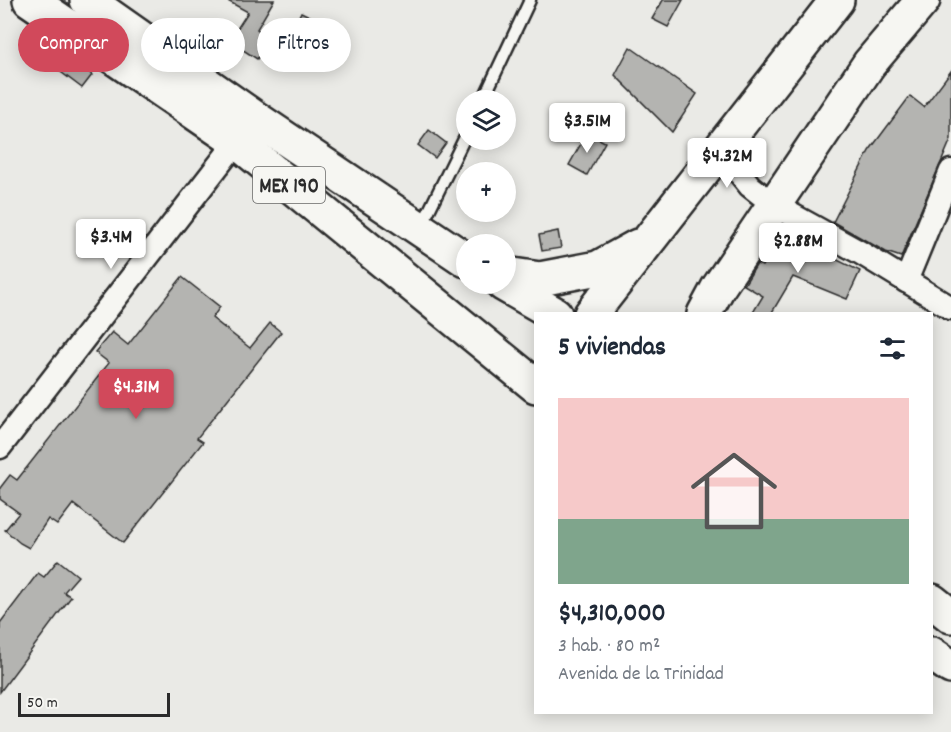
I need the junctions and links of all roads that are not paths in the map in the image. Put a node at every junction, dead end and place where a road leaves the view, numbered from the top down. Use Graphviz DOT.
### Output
graph roads {
  1 [pos="30,0"];
  2 [pos="87,0"];
  3 [pos="530,0"];
  4 [pos="837,0"];
  5 [pos="923,0"];
  6 [pos="488,90"];
  7 [pos="245,130"];
  8 [pos="725,142"];
  9 [pos="458,150"];
  10 [pos="951,171"];
  11 [pos="774,205"];
  12 [pos="420,227"];
  13 [pos="650,239"];
  14 [pos="456,253"];
  15 [pos="516,275"];
  16 [pos="906,281"];
  17 [pos="516,292"];
  18 [pos="711,305"];
  19 [pos="951,308"];
  20 [pos="552,312"];
  21 [pos="593,312"];
  22 [pos="534,384"];
  23 [pos="0,447"];
  24 [pos="933,602"];
  25 [pos="951,616"];
  26 [pos="933,655"];
  27 [pos="951,667"];
  1 -- 7 [label="main road, MEX 190"];
  2 -- 7 [label="main road, MEX 190"];
  3 -- 6 [label="lane"];
  4 -- 8 [label="main road"];
  5 -- 11 [label="main road"];
  7 -- 12 [label="main road, MEX 190"];
  7 -- 22 [label="main road, MEX 190"];
  7 -- 23 [label="street"];
  8 -- 11 [label="street"];
  8 -- 13 [label="main road"];
  9 -- 12 [label="lane"];
  10 -- 16 [label="street"];
  11 -- 16 [label="street"];
  11 -- 18 [label="main road"];
  12 -- 14 [label="main road, MEX 190"];
  13 -- 15 [label="main road"];
  13 -- 21 [label="main road"];
  16 -- 19 [label="street"];
  17 -- 20 [label="main road"];
  24 -- 25 [label="main road"];
  26 -- 27 [label="main road"];
}
